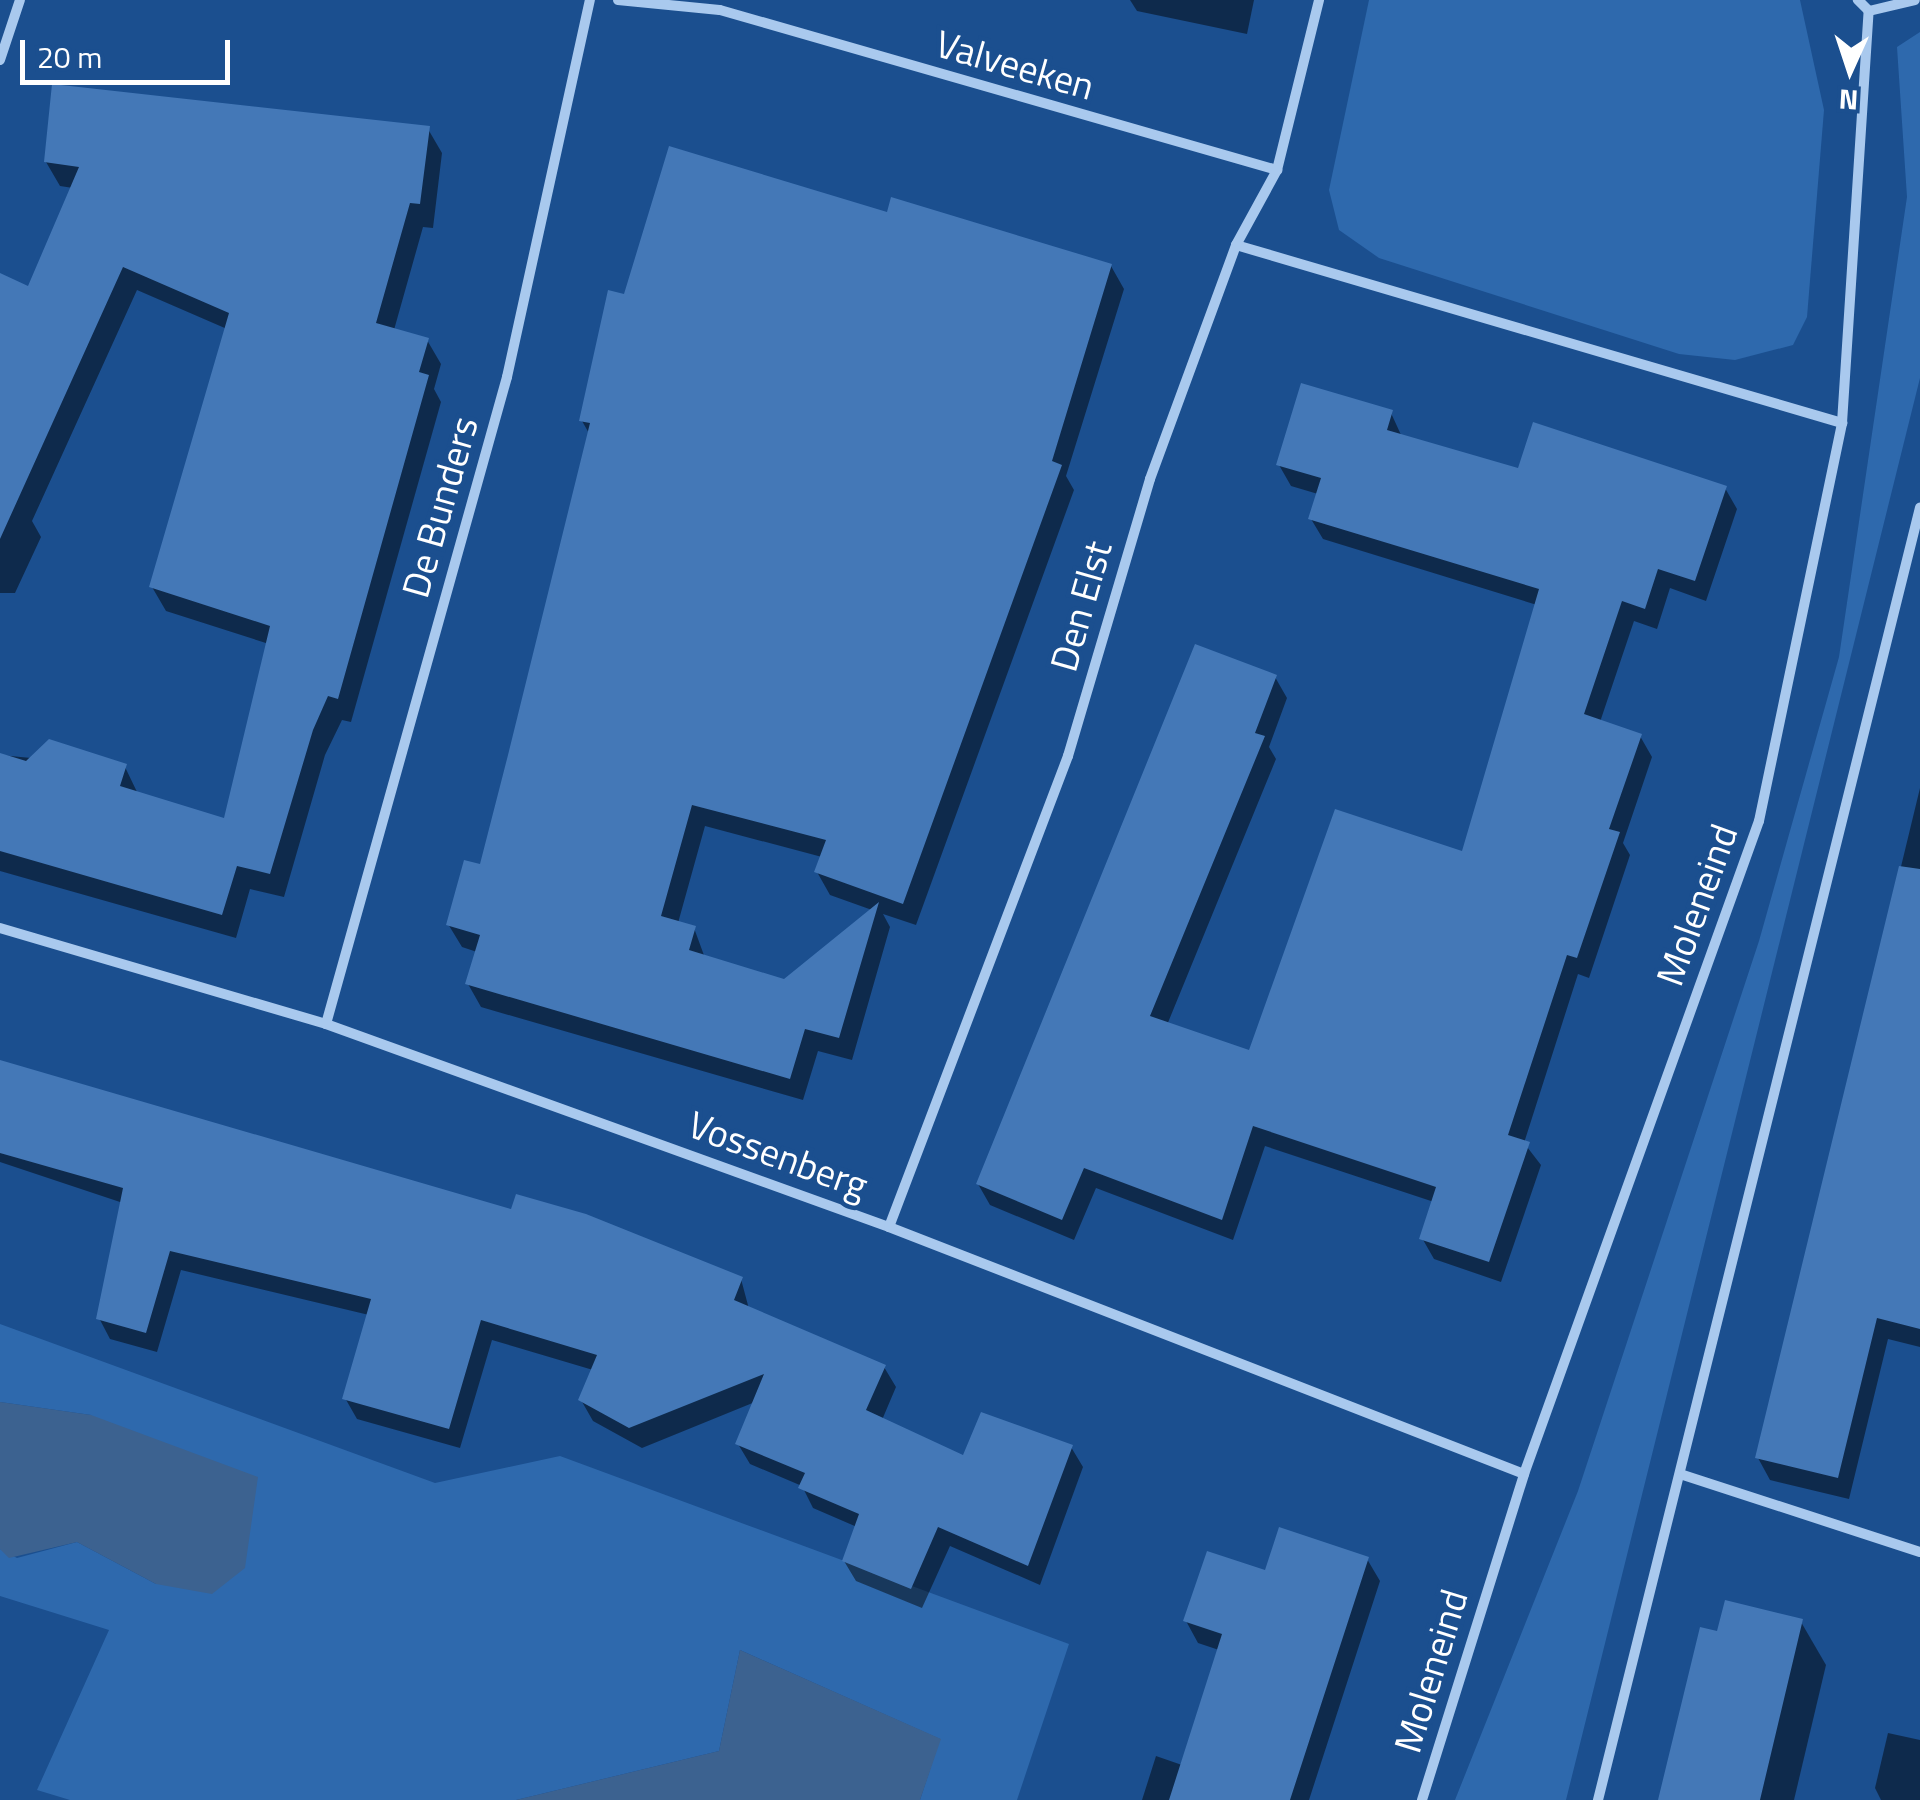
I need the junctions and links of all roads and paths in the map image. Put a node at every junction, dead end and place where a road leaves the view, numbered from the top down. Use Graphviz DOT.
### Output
graph roads {
  1 [pos="20,0"];
  2 [pos="590,0"];
  3 [pos="618,0"];
  4 [pos="1319,0"];
  5 [pos="1858,0"];
  6 [pos="1915,0"];
  7 [pos="1869,12"];
  8 [pos="0,60"];
  9 [pos="1277,170"];
  10 [pos="1236,245"];
  11 [pos="1842,424"];
  12 [pos="1920,508"];
  13 [pos="0,928"];
  14 [pos="326,1024"];
  15 [pos="889,1228"];
  16 [pos="1524,1474"];
  17 [pos="1680,1474"];
  18 [pos="1920,1552"];
  19 [pos="1422,1800"];
  20 [pos="1598,1800"];
  1 -- 8 [label="street"];
  2 -- 14 [label="street, De Bunders"];
  3 -- 9 [label="street, Valveeken"];
  4 -- 9 [label="street, Den Elst"];
  5 -- 7 [label="street"];
  6 -- 7 [label="street"];
  7 -- 11 [label="street, Moleneind"];
  9 -- 10 [label="street, Den Elst"];
  10 -- 11 [label="street"];
  10 -- 15 [label="street, Den Elst"];
  11 -- 16 [label="street, Moleneind"];
  12 -- 17 [label="street"];
  13 -- 14 [label="street, Vossenberg"];
  14 -- 15 [label="street, Vossenberg"];
  15 -- 16 [label="street, Vossenberg"];
  16 -- 19 [label="street, Moleneind"];
  17 -- 18 [label="street"];
  17 -- 20 [label="street"];
}
